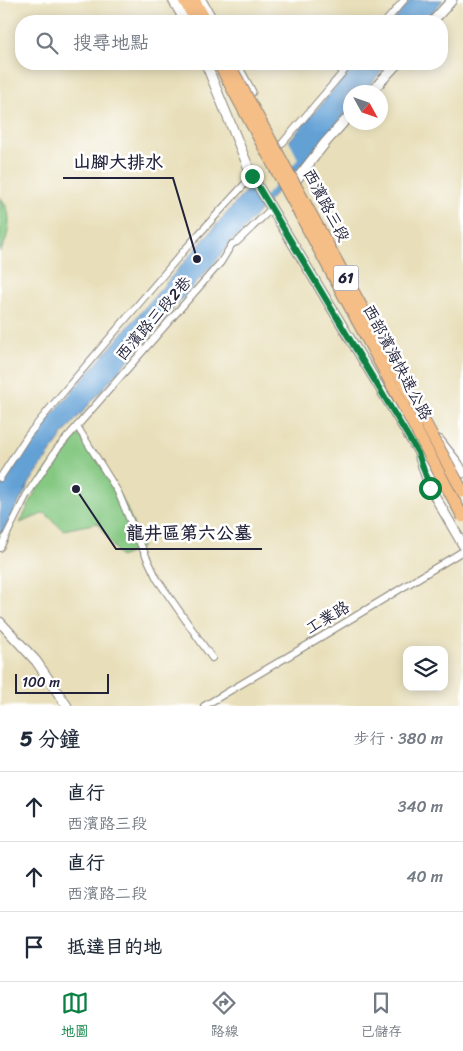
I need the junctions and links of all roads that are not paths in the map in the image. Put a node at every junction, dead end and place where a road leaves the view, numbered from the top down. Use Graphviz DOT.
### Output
graph roads {
  1 [pos="173,0"];
  2 [pos="184,0"];
  3 [pos="194,0"];
  4 [pos="201,0"];
  5 [pos="404,0"];
  6 [pos="452,0"];
  7 [pos="182,15"];
  8 [pos="193,15"];
  9 [pos="203,15"];
  10 [pos="210,15"];
  11 [pos="391,15"];
  12 [pos="438,15"];
  13 [pos="208,70"];
  14 [pos="222,70"];
  15 [pos="232,70"];
  16 [pos="239,70"];
  17 [pos="345,70"];
  18 [pos="391,70"];
  19 [pos="378,85"];
  20 [pos="343,123"];
  21 [pos="279,147"];
  22 [pos="252,176"];
  23 [pos="297,180"];
  24 [pos="271,209"];
  25 [pos="77,426"];
  26 [pos="434,435"];
  27 [pos="418,453"];
  28 [pos="463,473"];
  29 [pos="0,478"];
  30 [pos="463,492"];
  31 [pos="463,508"];
  32 [pos="463,517"];
  33 [pos="463,545"];
  34 [pos="0,548"];
  35 [pos="463,551"];
  36 [pos="0,622"];
  37 [pos="212,658"];
  38 [pos="67,706"];
  39 [pos="204,706"];
  1 -- 7 [label="street"];
  2 -- 8 [label="highway"];
  3 -- 9 [label="highway"];
  4 -- 10 [label="street"];
  5 -- 11 [label="street"];
  6 -- 12 [label="street"];
  13 -- 22 [label="street, 西濱路三段"];
  14 -- 32 [label="highway, 西部濱海快速公路 / 61, bridge"];
  15 -- 30 [label="highway, 西部濱海快速公路 / 61, bridge"];
  16 -- 21 [label="street, 西濱路三段"];
  17 -- 21 [label="street"];
  18 -- 19 [label="street"];
  20 -- 23 [label="street"];
  21 -- 23 [label="street, 西濱路三段"];
  22 -- 24 [label="street, 西濱路三段"];
  22 -- 29 [label="street"];
  23 -- 26 [label="street, 西濱路三段"];
  24 -- 25 [label="street, 西濱路三段2巷"];
  24 -- 27 [label="street, 西濱路三段"];
  25 -- 34 [label="street, 西濱路三段2巷"];
  25 -- 37 [label="street"];
  26 -- 28 [label="street, 西濱路三段"];
  26 -- 31 [label="street, 西濱路三段"];
  27 -- 31 [label="street, 西濱路三段"];
  27 -- 33 [label="street, 西濱路三段"];
  35 -- 39 [label="street, 工業路"];
  36 -- 38 [label="street"];
}
